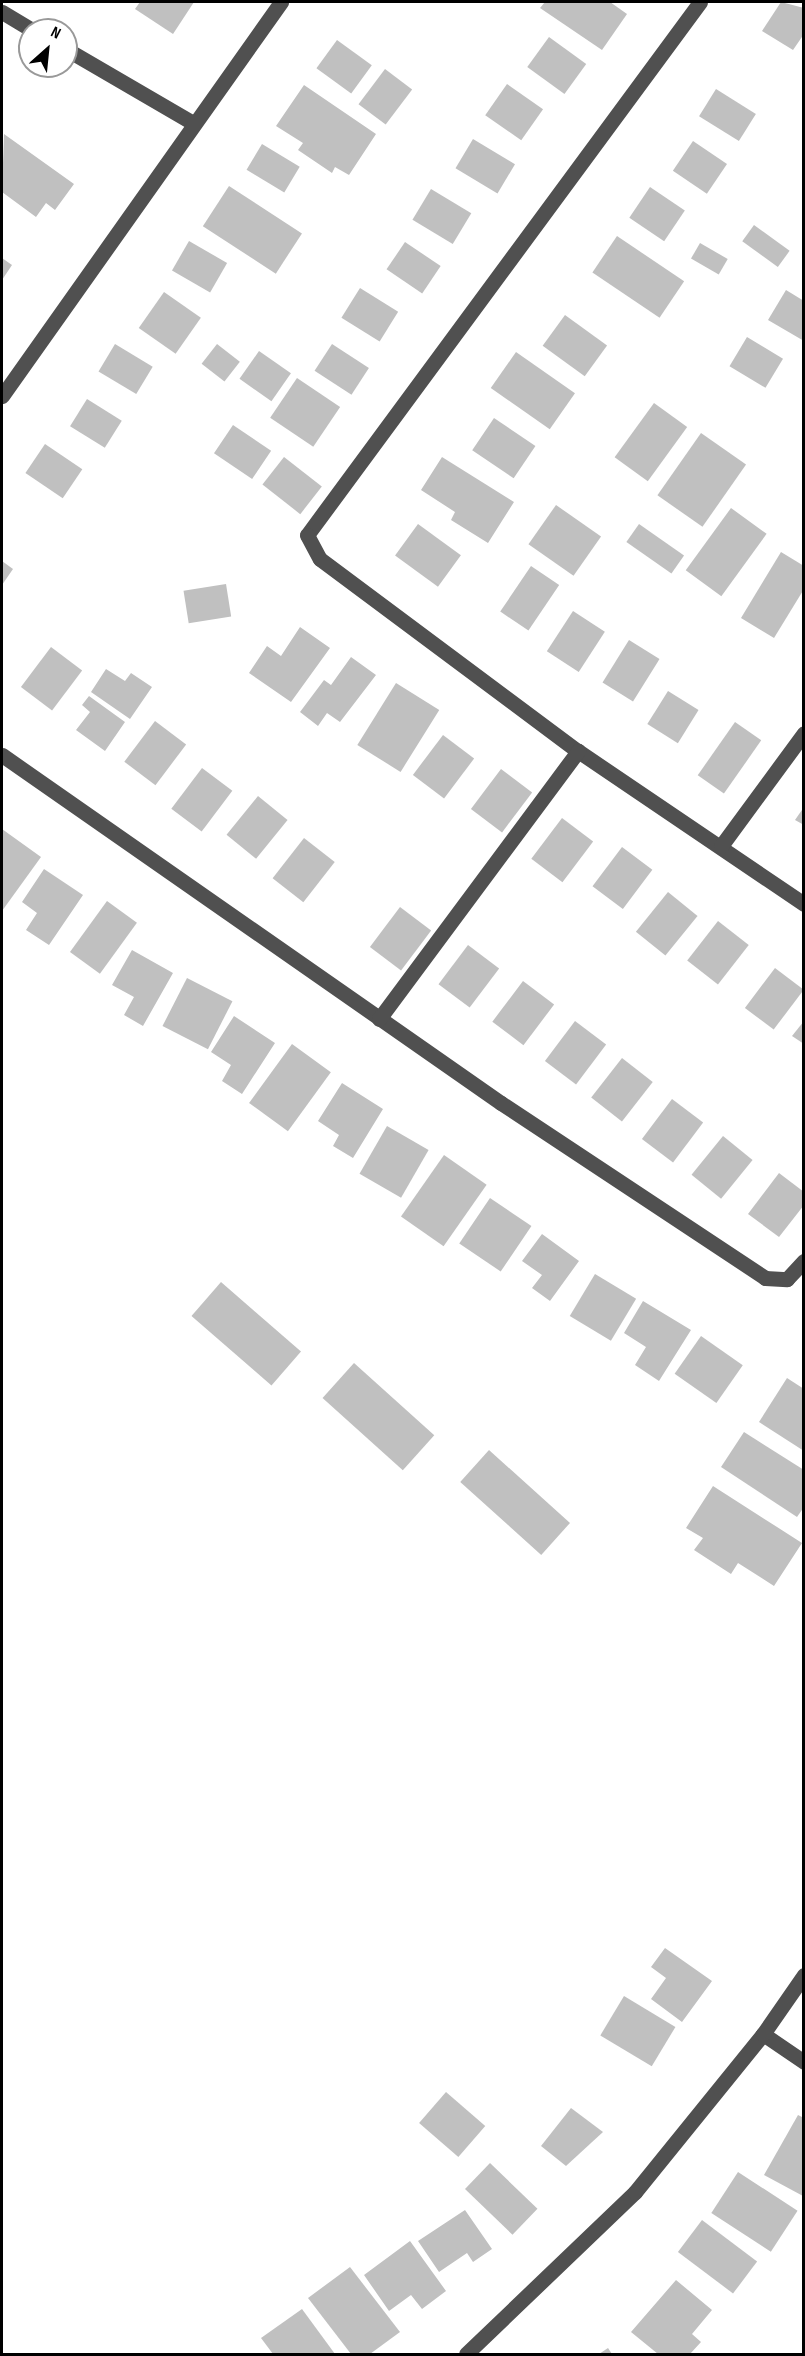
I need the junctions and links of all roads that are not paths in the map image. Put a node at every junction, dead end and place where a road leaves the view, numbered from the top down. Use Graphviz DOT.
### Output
graph roads {
  1 [pos="281,2"];
  2 [pos="700,2"];
  3 [pos="2,12"];
  4 [pos="18,22"];
  5 [pos="78,56"];
  6 [pos="194,123"];
  7 [pos="2,396"];
  8 [pos="804,733"];
  9 [pos="578,751"];
  10 [pos="2,754"];
  11 [pos="721,846"];
  12 [pos="804,904"];
  13 [pos="379,1018"];
  14 [pos="804,1261"];
  15 [pos="804,1975"];
  16 [pos="763,2034"];
  17 [pos="804,2062"];
  18 [pos="466,2355"];
  1 -- 6 [label="street"];
  2 -- 9 [label="street"];
  3 -- 4 [label="street"];
  5 -- 6 [label="street"];
  6 -- 7 [label="street"];
  8 -- 11 [label="street"];
  9 -- 11 [label="street"];
  9 -- 13 [label="street"];
  10 -- 13 [label="street"];
  11 -- 12 [label="street"];
  13 -- 14 [label="street"];
  15 -- 16 [label="street"];
  16 -- 17 [label="street"];
  16 -- 18 [label="street"];
}
